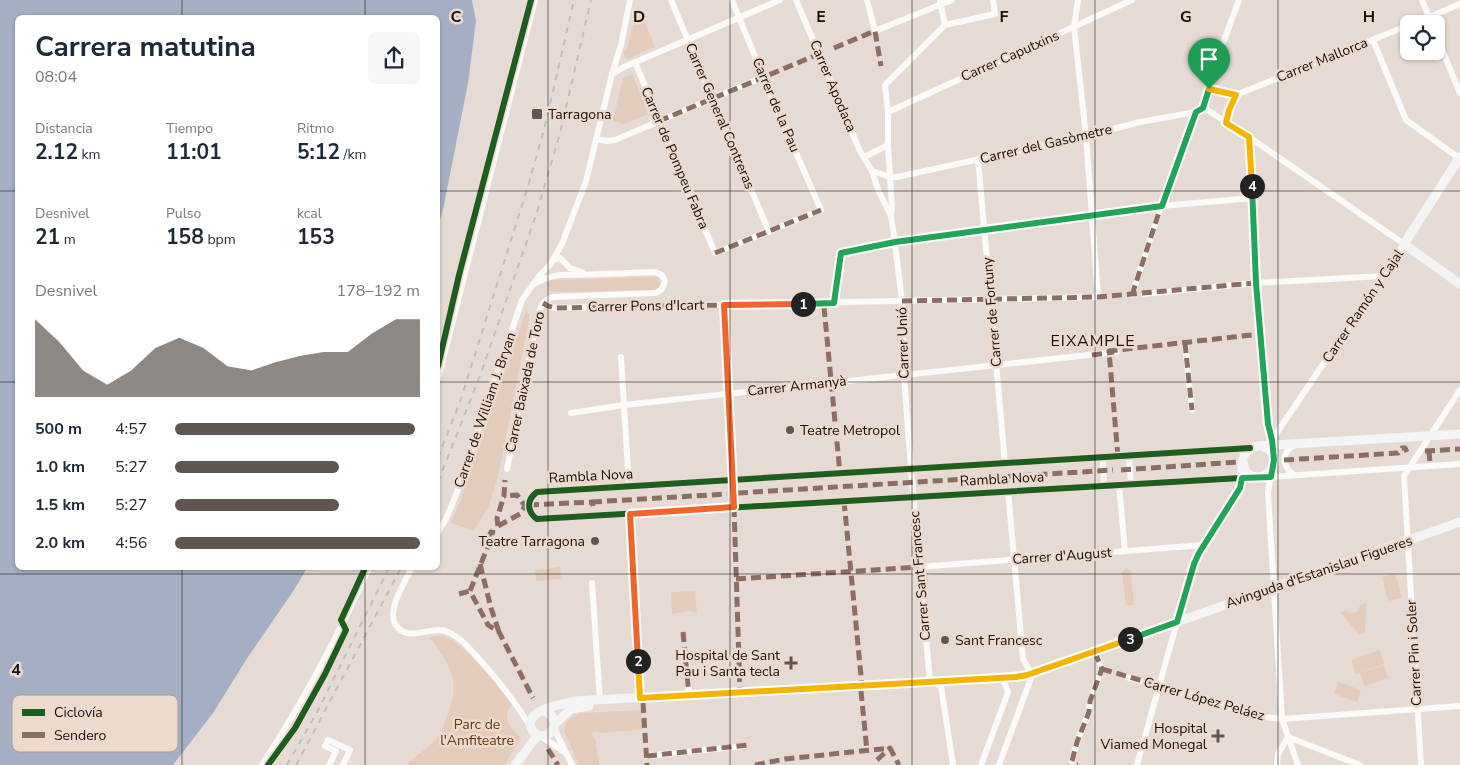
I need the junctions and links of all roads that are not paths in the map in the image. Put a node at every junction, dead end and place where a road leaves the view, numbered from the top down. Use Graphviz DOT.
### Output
graph roads {
  1 [pos="535,0"];
  2 [pos="630,0"];
  3 [pos="671,0"];
  4 [pos="732,0"];
  5 [pos="780,0"];
  6 [pos="796,0"];
  7 [pos="867,0"];
  8 [pos="952,0"];
  9 [pos="993,0"];
  10 [pos="1078,0"];
  11 [pos="1132,0"];
  12 [pos="1239,0"];
  13 [pos="1422,0"];
  14 [pos="941,2"];
  15 [pos="1460,4"];
  16 [pos="1428,15"];
  17 [pos="1439,15"];
  18 [pos="739,17"];
  19 [pos="945,25"];
  20 [pos="1074,27"];
  21 [pos="1400,29"];
  22 [pos="687,39"];
  23 [pos="1373,40"];
  24 [pos="619,52"];
  25 [pos="1445,57"];
  26 [pos="635,62"];
  27 [pos="612,74"];
  28 [pos="763,77"];
  29 [pos="1209,86"];
  30 [pos="1460,93"];
  31 [pos="1236,95"];
  32 [pos="712,99"];
  33 [pos="1203,108"];
  34 [pos="888,112"];
  35 [pos="1196,112"];
  36 [pos="660,121"];
  37 [pos="1226,123"];
  38 [pos="1086,136"];
  39 [pos="1249,137"];
  40 [pos="596,139"];
  41 [pos="888,145"];
  42 [pos="864,157"];
  43 [pos="1460,158"];
  44 [pos="978,160"];
  45 [pos="872,171"];
  46 [pos="893,177"];
  47 [pos="1253,198"];
  48 [pos="1162,206"];
  49 [pos="1092,215"];
  50 [pos="891,216"];
  51 [pos="984,231"];
  52 [pos="769,232"];
  53 [pos="895,242"];
  54 [pos="562,244"];
  55 [pos="1404,244"];
  56 [pos="551,262"];
  57 [pos="565,262"];
  58 [pos="560,274"];
  59 [pos="588,274"];
  60 [pos="1384,276"];
  61 [pos="1256,283"];
  62 [pos="1460,284"];
  63 [pos="531,286"];
  64 [pos="1144,294"];
  65 [pos="1132,295"];
  66 [pos="990,300"];
  67 [pos="902,301"];
  68 [pos="543,303"];
  69 [pos="834,303"];
  70 [pos="724,305"];
  71 [pos="1185,343"];
  72 [pos="1117,352"];
  73 [pos="621,357"];
  74 [pos="997,365"];
  75 [pos="440,371"];
  76 [pos="904,375"];
  77 [pos="1460,390"];
  78 [pos="728,394"];
  79 [pos="624,405"];
  80 [pos="1192,410"];
  81 [pos="571,413"];
  82 [pos="1460,434"];
  83 [pos="1430,436"];
  84 [pos="1273,442"];
  85 [pos="1296,444"];
  86 [pos="1262,446"];
  87 [pos="1250,448"];
  88 [pos="1129,456"];
  89 [pos="1274,456"];
  90 [pos="1102,458"];
  91 [pos="1243,459"];
  92 [pos="1005,464"];
  93 [pos="1460,464"];
  94 [pos="1410,468"];
  95 [pos="507,470"];
  96 [pos="911,470"];
  97 [pos="1266,475"];
  98 [pos="1294,475"];
  99 [pos="1242,478"];
  100 [pos="732,481"];
  101 [pos="1131,484"];
  102 [pos="1119,485"];
  103 [pos="1104,486"];
  104 [pos="629,487"];
  105 [pos="1008,491"];
  106 [pos="913,496"];
  107 [pos="734,507"];
  108 [pos="630,514"];
  109 [pos="1456,524"];
  110 [pos="440,528"];
  111 [pos="1460,529"];
  112 [pos="1408,541"];
  113 [pos="1204,545"];
  114 [pos="1126,551"];
  115 [pos="1014,559"];
  116 [pos="919,567"];
  117 [pos="368,570"];
  118 [pos="411,570"];
  119 [pos="592,583"];
  120 [pos="1274,588"];
  121 [pos="1177,622"];
  122 [pos="1096,655"];
  123 [pos="686,658"];
  124 [pos="1031,676"];
  125 [pos="1127,676"];
  126 [pos="930,682"];
  127 [pos="1004,682"];
  128 [pos="942,686"];
  129 [pos="1160,686"];
  130 [pos="689,695"];
  131 [pos="640,698"];
  132 [pos="600,701"];
  133 [pos="1460,706"];
  134 [pos="1417,709"];
  135 [pos="541,711"];
  136 [pos="1282,719"];
  137 [pos="555,726"];
  138 [pos="530,727"];
  139 [pos="539,736"];
  140 [pos="1288,738"];
  141 [pos="743,746"];
  142 [pos="566,753"];
  143 [pos="647,756"];
  144 [pos="1072,761"];
  145 [pos="262,765"];
  146 [pos="329,765"];
  147 [pos="343,765"];
  148 [pos="515,765"];
  149 [pos="572,765"];
  150 [pos="953,765"];
  151 [pos="982,765"];
  152 [pos="999,765"];
  153 [pos="1137,765"];
  154 [pos="1277,765"];
  155 [pos="1298,765"];
  156 [pos="1360,765"];
  157 [pos="1421,765"];
  1 -- 75 [label="street"];
  2 -- 24 [label="street, Carrer de William J. Bryan"];
  3 -- 22 [label="street, Carrer General Contreras"];
  4 -- 18 [label="street, Carrer de la Pau"];
  5 -- 18 [label="street"];
  6 -- 42 [label="street, Carrer Apodaca"];
  7 -- 14 [label="street"];
  8 -- 14 [label="street"];
  9 -- 19 [label="street"];
  10 -- 20 [label="street"];
  11 -- 20 [label="street, Carrer Caputxins"];
  12 -- 29 [label="street"];
  13 -- 16 [label="street"];
  14 -- 19 [label="street"];
  15 -- 17 [label="street"];
  18 -- 22 [label="street"];
  18 -- 28 [label="street, Carrer de la Pau"];
  19 -- 34 [label="street, Carrer Unió"];
  20 -- 34 [label="street, Carrer Caputxins"];
  20 -- 38 [label="street"];
  21 -- 23 [label="street, Carrer Mallorca"];
  22 -- 26 [label="street"];
  22 -- 32 [label="street, Carrer General Contreras"];
  23 -- 31 [label="street, Carrer Mallorca"];
  23 -- 43 [label="street"];
  24 -- 26 [label="street"];
  24 -- 27 [label="street, Carrer de William J. Bryan"];
  25 -- 30 [label="street"];
  26 -- 27 [label="street"];
  26 -- 36 [label="street, Carrer de Pompeu Fabra"];
  27 -- 40 [label="street, Carrer de William J. Bryan"];
  28 -- 32 [label="street"];
  28 -- 52 [label="street, Carrer de la Pau"];
  29 -- 31 [label="street"];
  29 -- 33 [label="street"];
  31 -- 37 [label="street"];
  32 -- 36 [label="street"];
  32 -- 52 [label="street, Carrer General Contreras"];
  33 -- 35 [label="street, Carrer del Gasòmetre"];
  33 -- 37 [label="street"];
  34 -- 41 [label="street, Carrer Unió"];
  35 -- 38 [label="street, Carrer del Gasòmetre"];
  35 -- 48 [label="street"];
  36 -- 40 [label="street"];
  36 -- 52 [label="street, Carrer de Pompeu Fabra"];
  37 -- 39 [label="street"];
  38 -- 44 [label="street, Carrer del Gasòmetre"];
  38 -- 49 [label="street"];
  39 -- 47 [label="street"];
  39 -- 55 [label="street"];
  40 -- 54 [label="street, Carrer de William J. Bryan"];
  41 -- 42 [label="street"];
  41 -- 46 [label="street, Carrer Unió"];
  42 -- 45 [label="street, Carrer Apodaca"];
  43 -- 55 [label="main road, Carrer Ramón y Cajal"];
  44 -- 46 [label="street, Carrer del Gasòmetre"];
  44 -- 51 [label="street, Carrer de Fortuny"];
  45 -- 46 [label="street"];
  45 -- 50 [label="street, Carrer Unió"];
  46 -- 50 [label="street, Carrer Unió"];
  47 -- 48 [label="street"];
  47 -- 61 [label="street"];
  48 -- 49 [label="street"];
  48 -- 65 [label="street"];
  49 -- 51 [label="street"];
  49 -- 66 [label="street, Carrer Pons d'Icart"];
  50 -- 53 [label="street, Carrer Unió"];
  51 -- 53 [label="street"];
  51 -- 66 [label="street, Carrer de Fortuny"];
  53 -- 67 [label="street, Carrer Unió"];
  53 -- 69 [label="street"];
  54 -- 56 [label="street, Carrer de William J. Bryan"];
  54 -- 57 [label="street"];
  55 -- 60 [label="street, Carrer Ramón y Cajal"];
  55 -- 62 [label="main road"];
  56 -- 57 [label="street"];
  56 -- 58 [label="street"];
  56 -- 63 [label="street, Carrer de William J. Bryan"];
  57 -- 58 [label="street"];
  57 -- 59 [label="street"];
  58 -- 59 [label="street"];
  58 -- 63 [label="street"];
  59 -- 68 [label="street, Carrer Baixada de Toro"];
  60 -- 61 [label="street"];
  60 -- 84 [label="street, Carrer Ramón y Cajal"];
  61 -- 64 [label="street"];
  61 -- 84 [label="street"];
  63 -- 110 [label="street, Carrer de William J. Bryan"];
  66 -- 67 [label="street, Carrer Pons d'Icart"];
  66 -- 74 [label="street, Carrer de Fortuny"];
  67 -- 69 [label="street, Carrer Pons d'Icart"];
  67 -- 76 [label="street, Carrer Unió"];
  68 -- 70 [label="street, Carrer Pons d'Icart"];
  68 -- 95 [label="street, Carrer Baixada de Toro"];
  69 -- 70 [label="street, Carrer Pons d'Icart"];
  70 -- 78 [label="street"];
  71 -- 80 [label="street"];
  72 -- 74 [label="street, Carrer Armanyà"];
  73 -- 79 [label="street"];
  74 -- 76 [label="street, Carrer Armanyà"];
  74 -- 92 [label="street, Carrer de Fortuny"];
  76 -- 78 [label="street, Carrer Armanyà"];
  76 -- 96 [label="street, Carrer Unió"];
  77 -- 83 [label="street"];
  78 -- 79 [label="street, Carrer Armanyà"];
  78 -- 100 [label="street"];
  79 -- 81 [label="street, Carrer Armanyà"];
  79 -- 104 [label="street"];
  82 -- 83 [label="main road"];
  83 -- 85 [label="main road"];
  83 -- 94 [label="street"];
  84 -- 85 [label="main road"];
  84 -- 86 [label="main road"];
  84 -- 89 [label="street"];
  85 -- 98 [label="street"];
  86 -- 87 [label="main road"];
  86 -- 89 [label="main road"];
  87 -- 88 [label="street, Rambla Nova"];
  87 -- 91 [label="main road"];
  88 -- 90 [label="street, Rambla Nova"];
  88 -- 101 [label="street"];
  89 -- 97 [label="main road"];
  90 -- 92 [label="street, Rambla Nova"];
  90 -- 103 [label="street"];
  91 -- 97 [label="main road"];
  91 -- 99 [label="main road"];
  92 -- 96 [label="street, Rambla Nova"];
  93 -- 94 [label="street, Rambla Nova"];
  94 -- 98 [label="street, Rambla Nova"];
  94 -- 112 [label="street, Carrer Pin i Soler"];
  96 -- 100 [label="street, Rambla Nova"];
  96 -- 106 [label="street, Carrer Sant Francesc"];
  97 -- 98 [label="street, Rambla Nova"];
  97 -- 99 [label="street, Rambla Nova"];
  97 -- 120 [label="street"];
  99 -- 101 [label="street, Rambla Nova"];
  99 -- 113 [label="main road"];
  100 -- 104 [label="street, Rambla Nova"];
  100 -- 107 [label="street"];
  101 -- 102 [label="street, Rambla Nova"];
  102 -- 103 [label="street, Rambla Nova"];
  102 -- 114 [label="street"];
  103 -- 105 [label="street, Rambla Nova"];
  104 -- 108 [label="street, Rambla Nova"];
  105 -- 106 [label="street, Rambla Nova"];
  105 -- 115 [label="street"];
  106 -- 107 [label="street, Rambla Nova"];
  106 -- 116 [label="street, Carrer Sant Francesc"];
  107 -- 108 [label="street, Rambla Nova"];
  108 -- 131 [label="street"];
  109 -- 111 [label="street"];
  109 -- 112 [label="main road, Avinguda d'Estanislau Figueres"];
  112 -- 120 [label="main road, Avinguda d'Estanislau Figueres"];
  112 -- 134 [label="street, Carrer Pin i Soler"];
  113 -- 114 [label="street, Carrer d'August"];
  113 -- 121 [label="main road"];
  114 -- 115 [label="street, Carrer d'August"];
  115 -- 116 [label="street, Carrer d'August"];
  115 -- 124 [label="street"];
  116 -- 126 [label="street, Carrer Sant Francesc"];
  117 -- 145 [label="street"];
  118 -- 138 [label="street"];
  119 -- 132 [label="street"];
  120 -- 121 [label="main road, Avinguda d'Estanislau Figueres"];
  120 -- 136 [label="street"];
  121 -- 122 [label="main road, Avinguda d'Estanislau Figueres"];
  121 -- 124 [label="main road, Avinguda d'Estanislau Figueres"];
  121 -- 129 [label="street"];
  122 -- 124 [label="main road, Avinguda d'Estanislau Figueres"];
  122 -- 144 [label="street"];
  123 -- 130 [label="street"];
  124 -- 126 [label="main road, Avinguda d'Estanislau Figueres"];
  124 -- 126 [label="main road"];
  124 -- 127 [label="main road"];
  124 -- 152 [label="street"];
  125 -- 129 [label="street, Carrer López Peláez"];
  126 -- 128 [label="street"];
  126 -- 130 [label="main road"];
  127 -- 128 [label="main road"];
  127 -- 151 [label="street"];
  128 -- 137 [label="main road"];
  128 -- 150 [label="street"];
  129 -- 136 [label="street, Carrer López Peláez"];
  129 -- 153 [label="street"];
  130 -- 131 [label="main road"];
  131 -- 132 [label="main road"];
  132 -- 135 [label="main road"];
  133 -- 134 [label="street, Carrer López Peláez"];
  134 -- 136 [label="street, Carrer López Peláez"];
  134 -- 157 [label="street, Carrer Pin i Soler"];
  135 -- 137 [label="main road"];
  135 -- 138 [label="main road"];
  136 -- 140 [label="street"];
  137 -- 139 [label="main road"];
  137 -- 142 [label="street"];
  138 -- 139 [label="main road"];
  139 -- 142 [label="street"];
  139 -- 148 [label="main road"];
  140 -- 154 [label="street"];
  140 -- 155 [label="street"];
  140 -- 156 [label="street"];
  141 -- 143 [label="street"];
  142 -- 149 [label="street"];
  146 -- 147 [label="street"];
}
